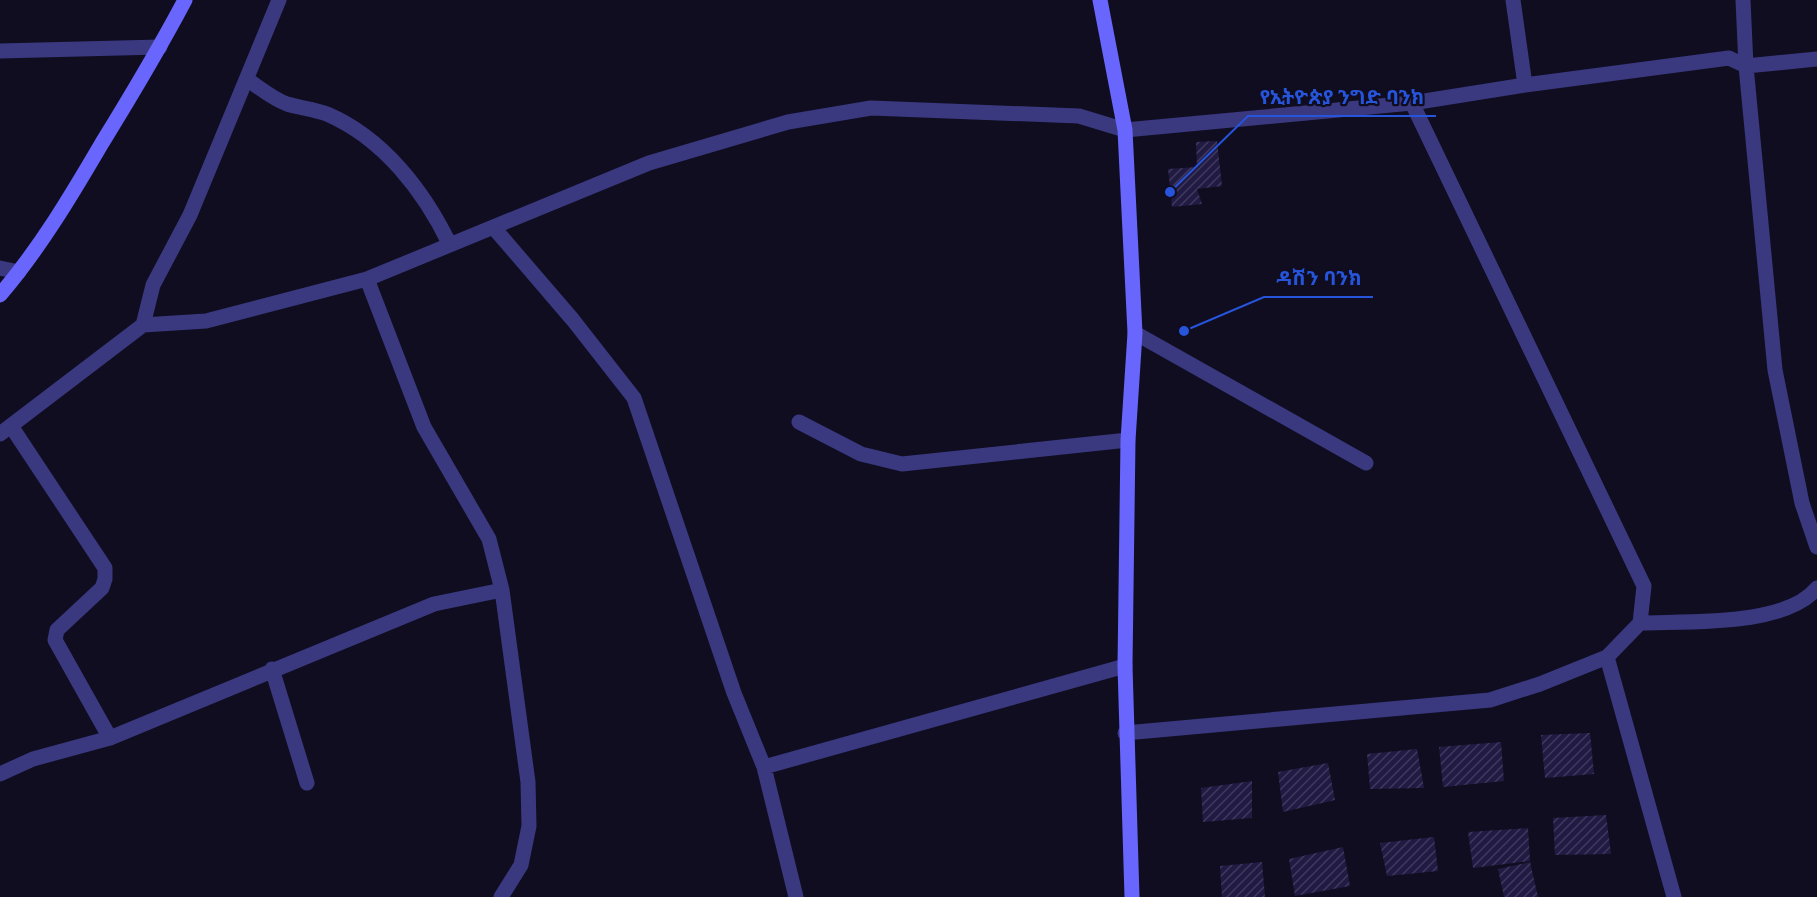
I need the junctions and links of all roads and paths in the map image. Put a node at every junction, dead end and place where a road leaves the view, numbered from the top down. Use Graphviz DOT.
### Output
graph roads {
  1 [pos="184,0"];
  2 [pos="279,0"];
  3 [pos="1100,0"];
  4 [pos="1513,0"];
  5 [pos="1743,0"];
  6 [pos="160,47"];
  7 [pos="0,51"];
  8 [pos="1817,59"];
  9 [pos="1746,66"];
  10 [pos="248,80"];
  11 [pos="1525,85"];
  12 [pos="1412,103"];
  13 [pos="1125,130"];
  14 [pos="494,228"];
  15 [pos="450,245"];
  16 [pos="0,268"];
  17 [pos="19,272"];
  18 [pos="367,279"];
  19 [pos="0,295"];
  20 [pos="143,325"];
  21 [pos="1135,333"];
  22 [pos="799,422"];
  23 [pos="5,430"];
  24 [pos="1128,440"];
  25 [pos="1366,463"];
  26 [pos="1817,547"];
  27 [pos="1817,588"];
  28 [pos="502,590"];
  29 [pos="1640,623"];
  30 [pos="1607,657"];
  31 [pos="1125,666"];
  32 [pos="272,669"];
  33 [pos="1125,733"];
  34 [pos="110,738"];
  35 [pos="764,767"];
  36 [pos="0,774"];
  37 [pos="307,783"];
  38 [pos="501,897"];
  39 [pos="796,897"];
  40 [pos="1132,897"];
  41 [pos="1674,897"];
  1 -- 6 [label="street"];
  2 -- 10 [label="street"];
  3 -- 13 [label="street"];
  4 -- 11 [label="street"];
  5 -- 9 [label="street"];
  6 -- 7 [label="street"];
  6 -- 17 [label="street"];
  8 -- 9 [label="street"];
  9 -- 11 [label="street"];
  9 -- 26 [label="street"];
  10 -- 15 [label="street"];
  10 -- 20 [label="street"];
  11 -- 12 [label="street"];
  12 -- 13 [label="street"];
  12 -- 29 [label="street"];
  13 -- 14 [label="street"];
  13 -- 21 [label="street"];
  14 -- 15 [label="street"];
  14 -- 35 [label="street"];
  15 -- 18 [label="street"];
  16 -- 17 [label="street"];
  17 -- 19 [label="street"];
  18 -- 20 [label="street"];
  18 -- 28 [label="street"];
  20 -- 23 [label="street"];
  21 -- 24 [label="street"];
  21 -- 25 [label="street"];
  22 -- 24 [label="street"];
  23 -- 34 [label="street"];
  24 -- 31 [label="street"];
  27 -- 29 [label="street"];
  28 -- 32 [label="street"];
  28 -- 38 [label="street"];
  29 -- 30 [label="street"];
  30 -- 33 [label="street"];
  30 -- 41 [label="street"];
  31 -- 33 [label="street"];
  31 -- 35 [label="street"];
  32 -- 34 [label="street"];
  32 -- 37 [label="street"];
  33 -- 40 [label="street"];
  34 -- 36 [label="street"];
  35 -- 39 [label="street"];
}
